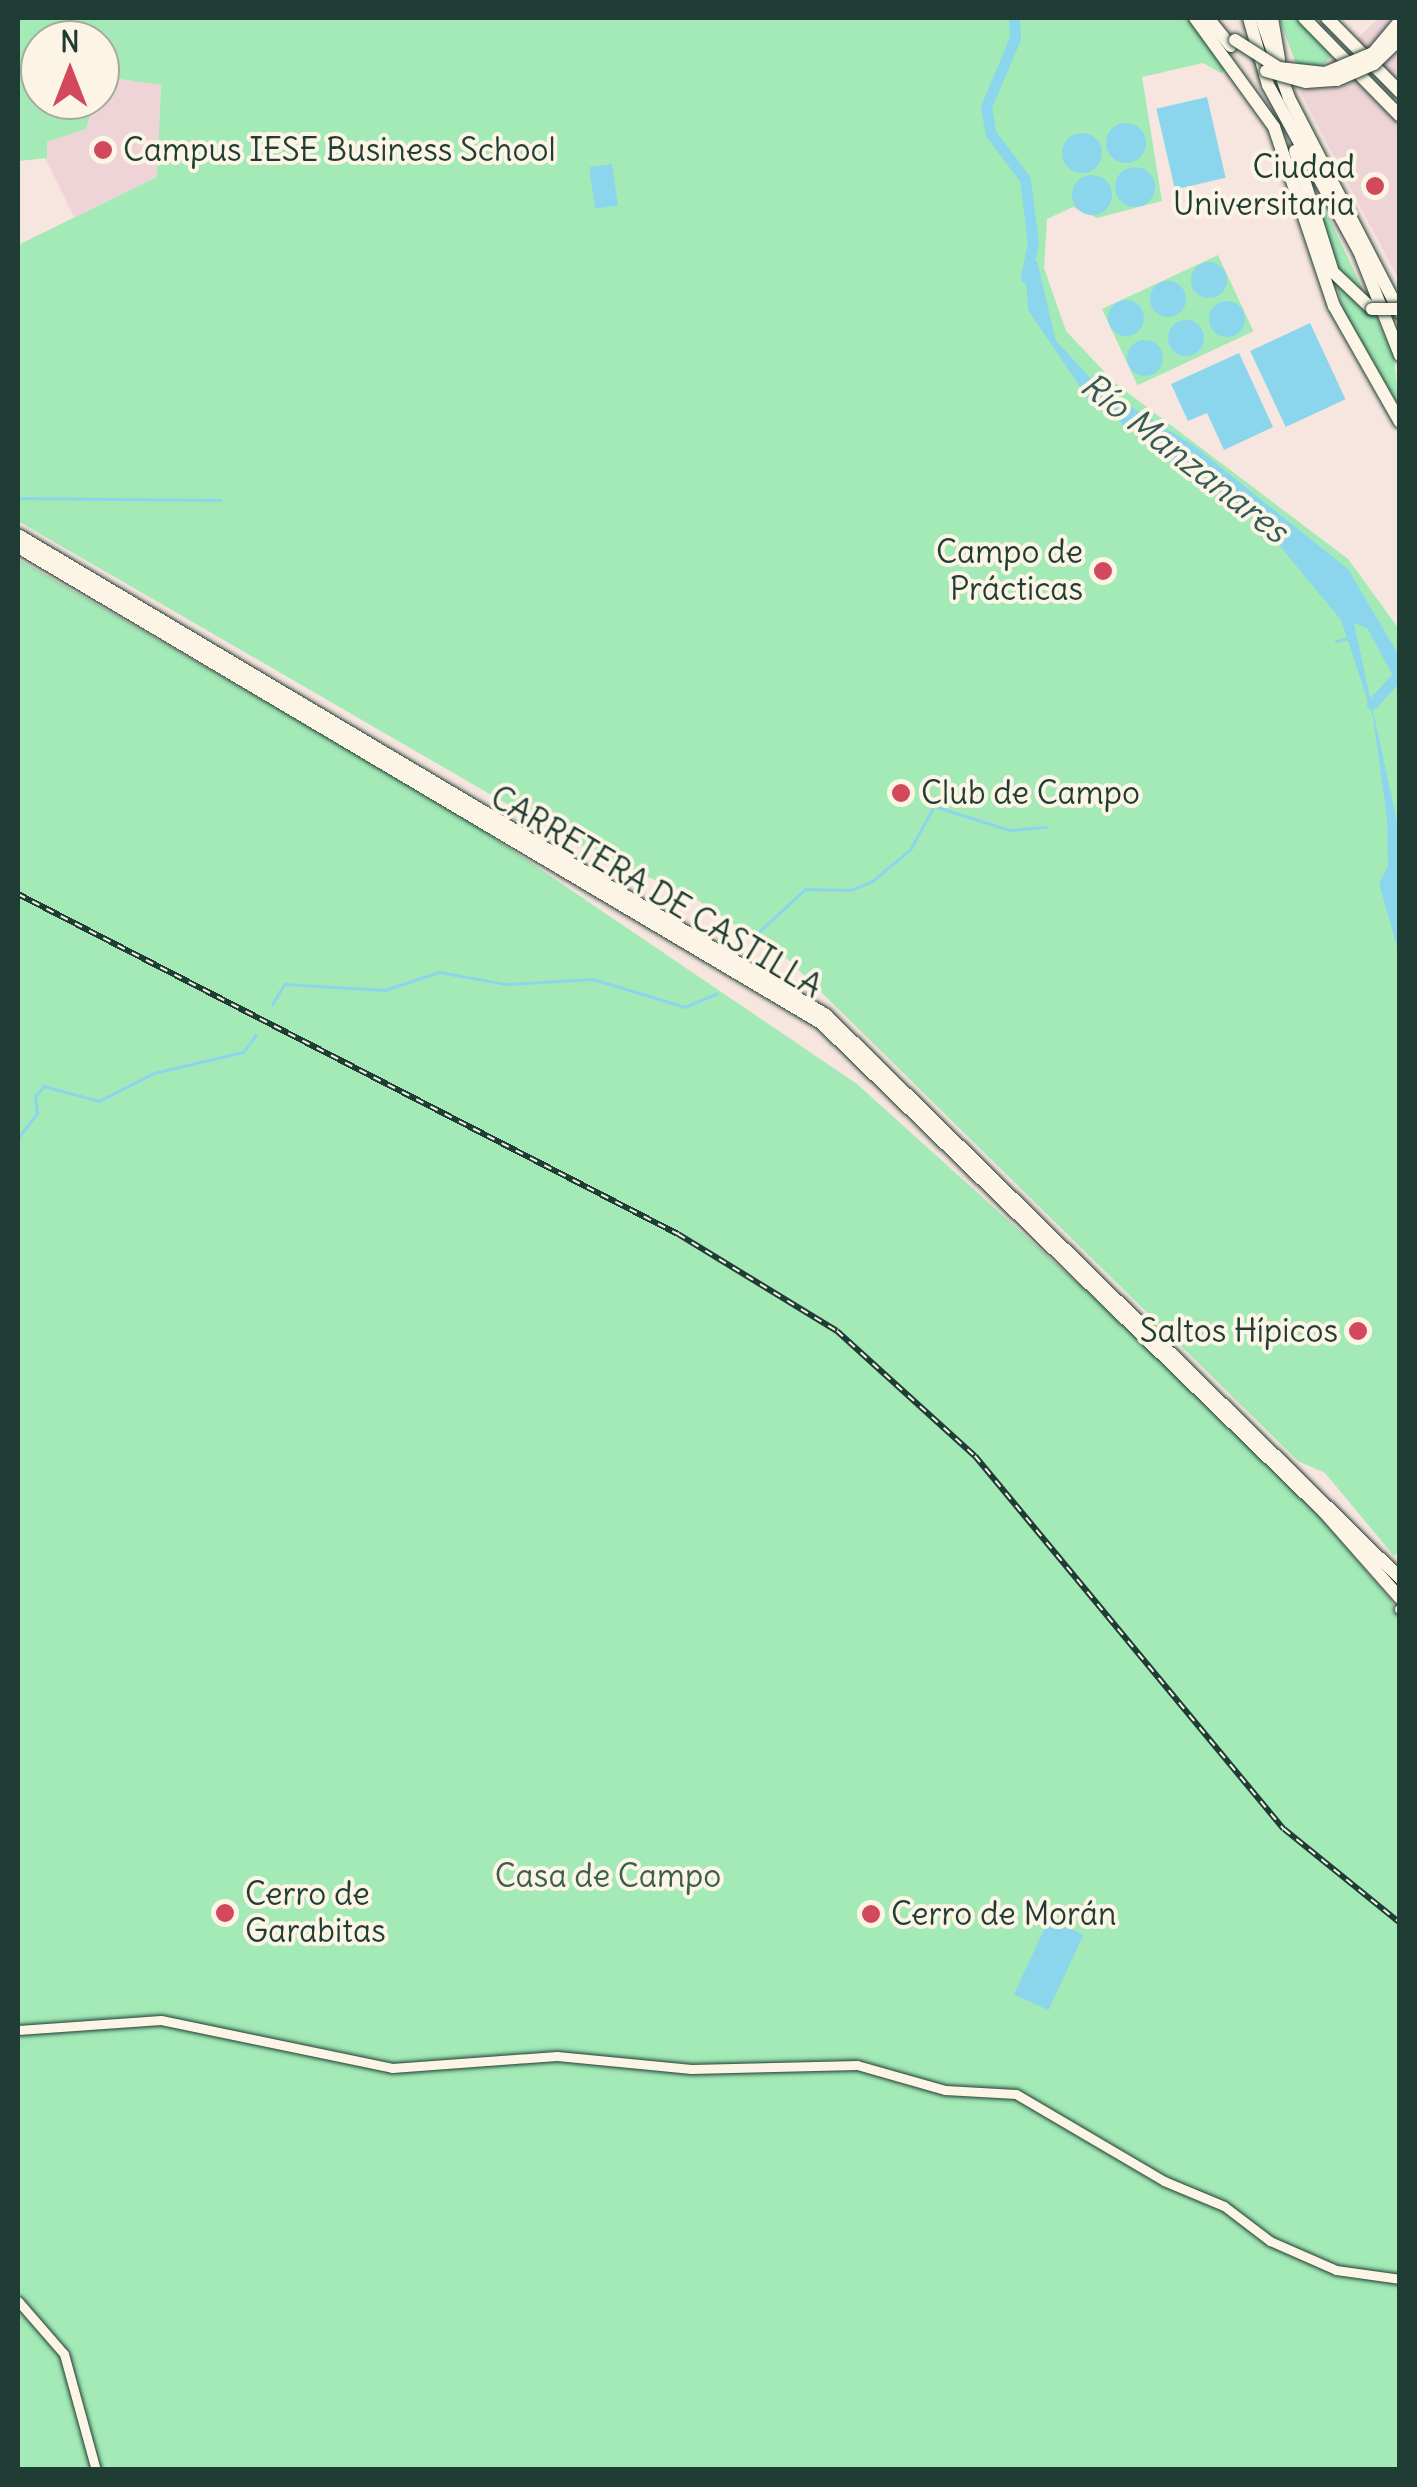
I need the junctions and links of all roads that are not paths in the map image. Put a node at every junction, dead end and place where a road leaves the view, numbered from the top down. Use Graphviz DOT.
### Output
graph roads {
  1 [pos="1196,18"];
  2 [pos="1212,18"];
  3 [pos="1248,18"];
  4 [pos="1267,18"];
  5 [pos="1304,18"];
  6 [pos="1327,18"];
  7 [pos="1400,21"];
  8 [pos="1400,40"];
  9 [pos="1233,43"];
  10 [pos="1400,92"];
  11 [pos="1280,112"];
  12 [pos="1400,116"];
  13 [pos="1384,276"];
  14 [pos="1400,311"];
  15 [pos="1400,356"];
  16 [pos="1400,422"];
  17 [pos="18,534"];
  18 [pos="18,547"];
  19 [pos="716,950"];
  20 [pos="768,981"];
  21 [pos="1400,1578"];
  22 [pos="1400,1598"];
  23 [pos="18,2030"];
  24 [pos="1400,2279"];
  25 [pos="18,2301"];
  26 [pos="96,2470"];
  1 -- 16 [label="highway"];
  2 -- 9 [label="highway"];
  3 -- 11 [label="highway"];
  4 -- 13 [label="highway"];
  4 -- 13 [label="highway"];
  5 -- 12 [label="highway"];
  6 -- 10 [label="highway"];
  7 -- 9 [label="highway, bridge"];
  8 -- 9 [label="highway, bridge"];
  11 -- 14 [label="highway, bridge"];
  11 -- 15 [label="highway"];
  13 -- 14 [label="highway"];
  17 -- 19 [label="highway, CARRETERA DE CASTILLA"];
  18 -- 19 [label="highway, CARRETERA DE CASTILLA"];
  19 -- 20 [label="highway, CARRETERA DE CASTILLA"];
  20 -- 21 [label="highway, CARRETERA DE CASTILLA"];
  20 -- 22 [label="highway, CARRETERA DE CASTILLA"];
  23 -- 24 [label="street"];
  25 -- 26 [label="street"];
}
